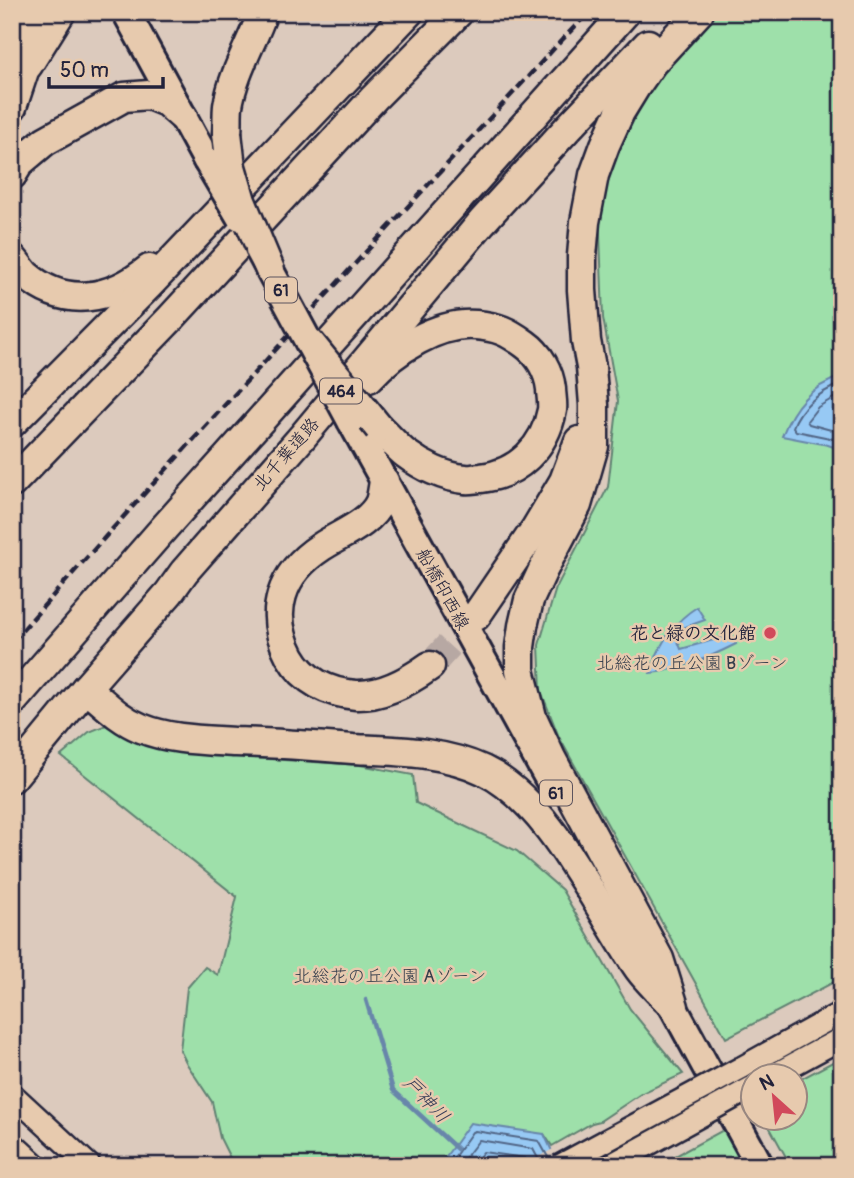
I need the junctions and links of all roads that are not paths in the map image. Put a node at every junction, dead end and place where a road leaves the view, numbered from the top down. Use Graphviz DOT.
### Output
graph roads {
  1 [pos="28,12"];
  2 [pos="61,12"];
  3 [pos="126,12"];
  4 [pos="263,12"];
  5 [pos="409,12"];
  6 [pos="459,12"];
  7 [pos="626,12"];
  8 [pos="679,12"];
  9 [pos="699,12"];
  10 [pos="24,71"];
  11 [pos="352,72"];
  12 [pos="12,107"];
  13 [pos="183,117"];
  14 [pos="12,175"];
  15 [pos="12,258"];
  16 [pos="270,270"];
  17 [pos="586,341"];
  18 [pos="310,344"];
  19 [pos="12,424"];
  20 [pos="384,481"];
  21 [pos="12,483"];
  22 [pos="169,593"];
  23 [pos="476,615"];
  24 [pos="429,666"];
  25 [pos="86,688"];
  26 [pos="12,702"];
  27 [pos="12,778"];
  28 [pos="674,1007"];
  29 [pos="842,1013"];
  30 [pos="842,1038"];
  31 [pos="798,1062"];
  32 [pos="12,1094"];
  33 [pos="738,1096"];
  34 [pos="63,1142"];
  35 [pos="12,1143"];
  36 [pos="39,1166"];
  37 [pos="90,1166"];
  38 [pos="559,1166"];
  39 [pos="609,1166"];
  40 [pos="760,1166"];
  1 -- 10 [label="highway"];
  2 -- 10 [label="highway"];
  3 -- 13 [label="main road, 船橋印西線 / 61"];
  4 -- 16 [label="highway, bridge"];
  5 -- 11 [label="highway"];
  6 -- 21 [label="highway"];
  7 -- 26 [label="highway, 464"];
  8 -- 22 [label="highway, 北千葉道路 / 464"];
  9 -- 17 [label="highway"];
  10 -- 12 [label="highway"];
  11 -- 15 [label="highway"];
  11 -- 19 [label="highway"];
  13 -- 14 [label="highway"];
  13 -- 16 [label="main road, 船橋印西線 / 61, bridge"];
  16 -- 18 [label="main road, 船橋印西線 / 61, bridge"];
  17 -- 23 [label="highway"];
  17 -- 28 [label="highway"];
  18 -- 20 [label="main road, 船橋印西線 / 61, bridge"];
  18 -- 22 [label="highway, bridge"];
  20 -- 24 [label="highway"];
  20 -- 28 [label="main road, 船橋印西線 / 61"];
  22 -- 25 [label="highway, 北千葉道路 / 464"];
  25 -- 27 [label="highway, 北千葉道路 / 464"];
  25 -- 28 [label="highway"];
  28 -- 40 [label="main road, 船橋印西線 / 61"];
  29 -- 38 [label="street, bridge"];
  30 -- 31 [label="street"];
  32 -- 34 [label="street"];
  33 -- 39 [label="street, bridge"];
  34 -- 36 [label="street"];
  34 -- 37 [label="street"];
  35 -- 36 [label="street"];
}
